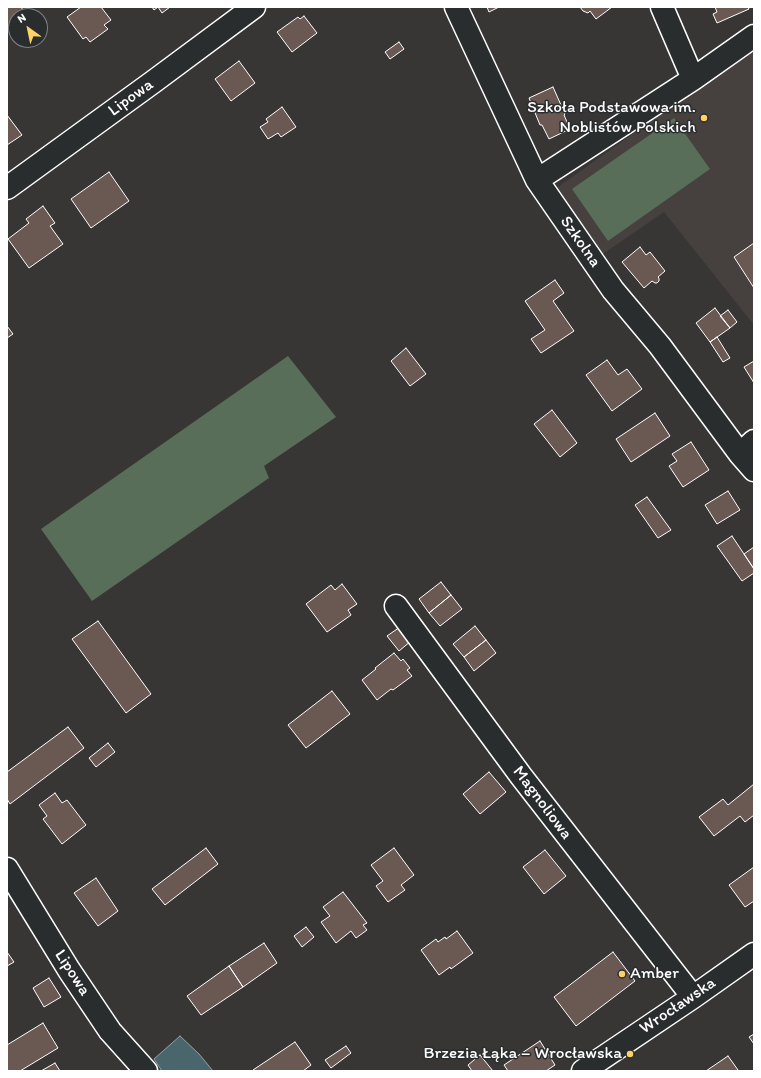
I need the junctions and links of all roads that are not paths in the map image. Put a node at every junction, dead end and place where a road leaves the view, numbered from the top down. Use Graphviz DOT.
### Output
graph roads {
  1 [pos="254,7"];
  2 [pos="456,7"];
  3 [pos="662,7"];
  4 [pos="754,36"];
  5 [pos="694,79"];
  6 [pos="537,180"];
  7 [pos="7,188"];
  8 [pos="749,455"];
  9 [pos="396,606"];
  10 [pos="7,869"];
  11 [pos="754,954"];
  12 [pos="693,997"];
  13 [pos="146,1071"];
  14 [pos="582,1071"];
  1 -- 7 [label="street, Lipowa"];
  2 -- 6 [label="street, Szkolna"];
  3 -- 5 [label="street"];
  4 -- 5 [label="street"];
  5 -- 6 [label="street"];
  6 -- 8 [label="street, Szkolna"];
  9 -- 12 [label="street, Magnoliowa"];
  10 -- 13 [label="street, Lipowa"];
  11 -- 12 [label="street, Wrocławska"];
  12 -- 14 [label="street, Wrocławska"];
}
